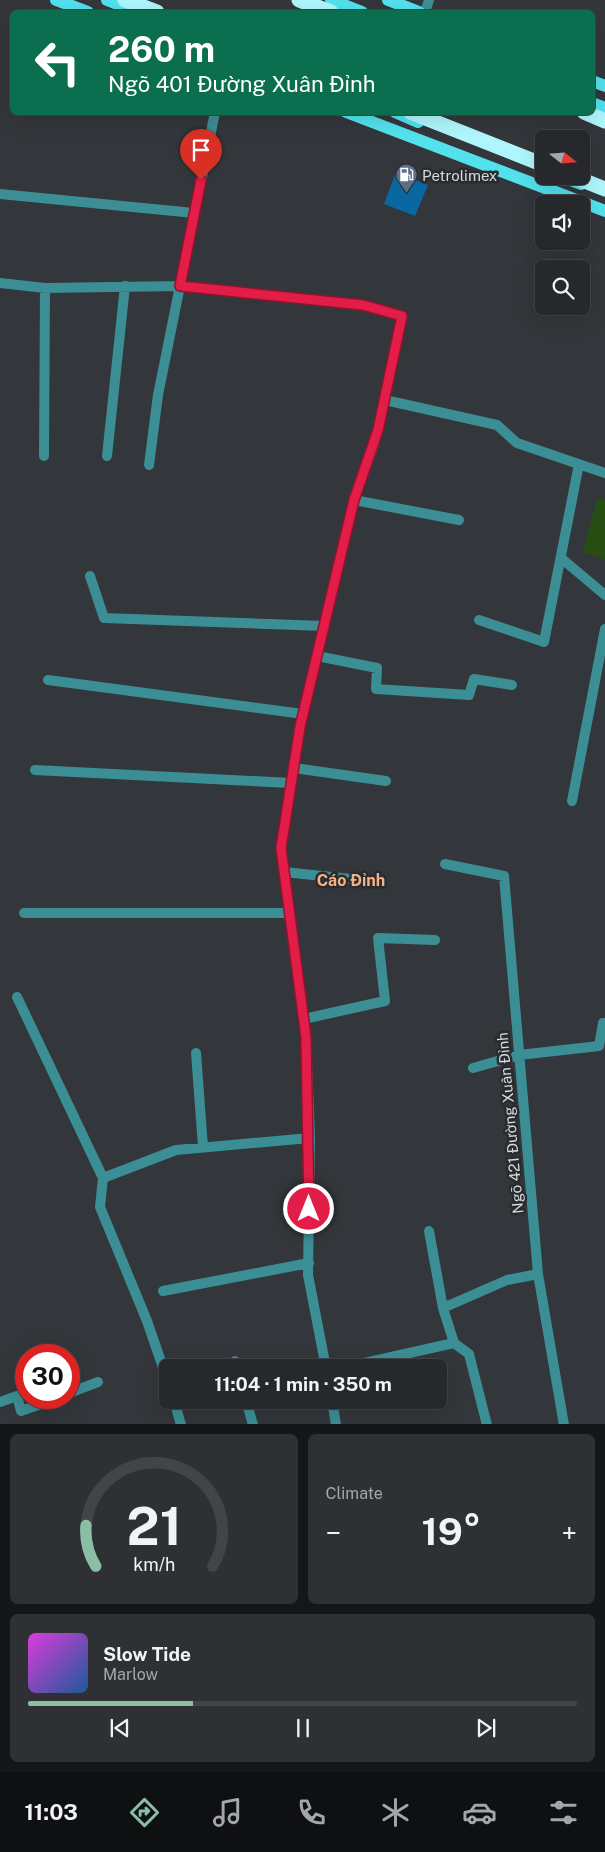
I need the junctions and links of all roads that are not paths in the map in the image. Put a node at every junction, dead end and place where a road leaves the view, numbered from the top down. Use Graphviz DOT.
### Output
graph roads {
  1 [pos="56,0"];
  2 [pos="107,0"];
  3 [pos="125,0"];
  4 [pos="299,0"];
  5 [pos="331,0"];
  6 [pos="388,0"];
  7 [pos="83,10"];
  8 [pos="134,10"];
  9 [pos="152,10"];
  10 [pos="326,10"];
  11 [pos="357,10"];
  12 [pos="414,10"];
  13 [pos="214,115"];
  14 [pos="354,115"];
  15 [pos="403,115"];
  16 [pos="418,115"];
  17 [pos="591,115"];
  18 [pos="605,121"];
  19 [pos="535,161"];
  20 [pos="535,166"];
  21 [pos="590,183"];
  22 [pos="582,185"];
  23 [pos="605,189"];
  24 [pos="0,194"];
  25 [pos="605,194"];
  26 [pos="605,211"];
  27 [pos="194,213"];
  28 [pos="0,283"];
  29 [pos="125,286"];
  30 [pos="180,286"];
  31 [pos="45,288"];
  32 [pos="385,400"];
  33 [pos="44,456"];
  34 [pos="107,456"];
  35 [pos="579,464"];
  36 [pos="150,465"];
  37 [pos="605,473"];
  38 [pos="354,500"];
  39 [pos="459,520"];
  40 [pos="561,558"];
  41 [pos="90,576"];
  42 [pos="605,595"];
  43 [pos="479,620"];
  44 [pos="324,626"];
  45 [pos="605,629"];
  46 [pos="317,656"];
  47 [pos="48,680"];
  48 [pos="512,685"];
  49 [pos="304,714"];
  50 [pos="294,768"];
  51 [pos="35,770"];
  52 [pos="386,781"];
  53 [pos="291,783"];
  54 [pos="572,801"];
  55 [pos="445,864"];
  56 [pos="284,872"];
  57 [pos="370,881"];
  58 [pos="24,912"];
  59 [pos="290,913"];
  60 [pos="435,940"];
  61 [pos="17,997"];
  62 [pos="304,1019"];
  63 [pos="605,1023"];
  64 [pos="196,1053"];
  65 [pos="519,1055"];
  66 [pos="473,1068"];
  67 [pos="310,1138"];
  68 [pos="203,1147"];
  69 [pos="103,1178"];
  70 [pos="429,1230"];
  71 [pos="309,1263"];
  72 [pos="538,1274"];
  73 [pos="163,1291"];
  74 [pos="443,1308"];
  75 [pos="454,1343"];
  76 [pos="160,1359"];
  77 [pos="324,1359"];
  78 [pos="382,1359"];
  79 [pos="98,1382"];
  80 [pos="80,1389"];
  81 [pos="15,1397"];
  82 [pos="0,1402"];
  83 [pos="177,1409"];
  84 [pos="249,1409"];
  85 [pos="334,1409"];
  86 [pos="181,1424"];
  87 [pos="254,1424"];
  88 [pos="336,1424"];
  89 [pos="487,1424"];
  90 [pos="564,1424"];
  1 -- 7 [label="main road"];
  2 -- 8 [label="main road"];
  3 -- 9 [label="highway"];
  4 -- 10 [label="highway"];
  5 -- 11 [label="main road"];
  6 -- 12 [label="main road"];
  13 -- 27 [label="street"];
  14 -- 26 [label="main road"];
  15 -- 20 [label="main road"];
  16 -- 19 [label="highway"];
  17 -- 18 [label="highway"];
  21 -- 23 [label="highway"];
  22 -- 25 [label="main road"];
  24 -- 27 [label="street"];
  27 -- 30 [label="street"];
  28 -- 31 [label="street"];
  29 -- 30 [label="street"];
  29 -- 31 [label="street"];
  29 -- 34 [label="street"];
  30 -- 32 [label="street"];
  30 -- 36 [label="street"];
  31 -- 33 [label="street"];
  32 -- 35 [label="street"];
  32 -- 38 [label="street"];
  35 -- 37 [label="street"];
  35 -- 40 [label="street"];
  38 -- 39 [label="street"];
  38 -- 44 [label="street"];
  40 -- 42 [label="street"];
  40 -- 43 [label="street"];
  41 -- 44 [label="street"];
  44 -- 46 [label="street"];
  45 -- 54 [label="street"];
  46 -- 48 [label="street"];
  46 -- 49 [label="street"];
  47 -- 49 [label="street"];
  49 -- 50 [label="street"];
  50 -- 52 [label="street"];
  50 -- 53 [label="street"];
  51 -- 53 [label="street"];
  53 -- 56 [label="street"];
  55 -- 65 [label="street, Ngõ 421 Đường Xuân Đỉnh"];
  56 -- 57 [label="street"];
  56 -- 59 [label="street"];
  58 -- 59 [label="street"];
  59 -- 62 [label="street"];
  60 -- 62 [label="street"];
  61 -- 69 [label="street"];
  62 -- 67 [label="street"];
  63 -- 65 [label="street"];
  64 -- 68 [label="street"];
  65 -- 66 [label="street"];
  65 -- 72 [label="street, Ngõ 421 Đường Xuân Đỉnh"];
  67 -- 68 [label="street"];
  67 -- 71 [label="street"];
  68 -- 69 [label="street"];
  69 -- 76 [label="street"];
  70 -- 74 [label="street"];
  71 -- 73 [label="street"];
  71 -- 77 [label="street"];
  72 -- 74 [label="street"];
  72 -- 90 [label="street, Ngõ 421 Đường Xuân Đỉnh"];
  74 -- 75 [label="street"];
  75 -- 78 [label="street"];
  75 -- 89 [label="street"];
  79 -- 80 [label="street"];
  81 -- 82 [label="street"];
  83 -- 86 [label="street"];
  84 -- 87 [label="street"];
  85 -- 88 [label="street"];
}
